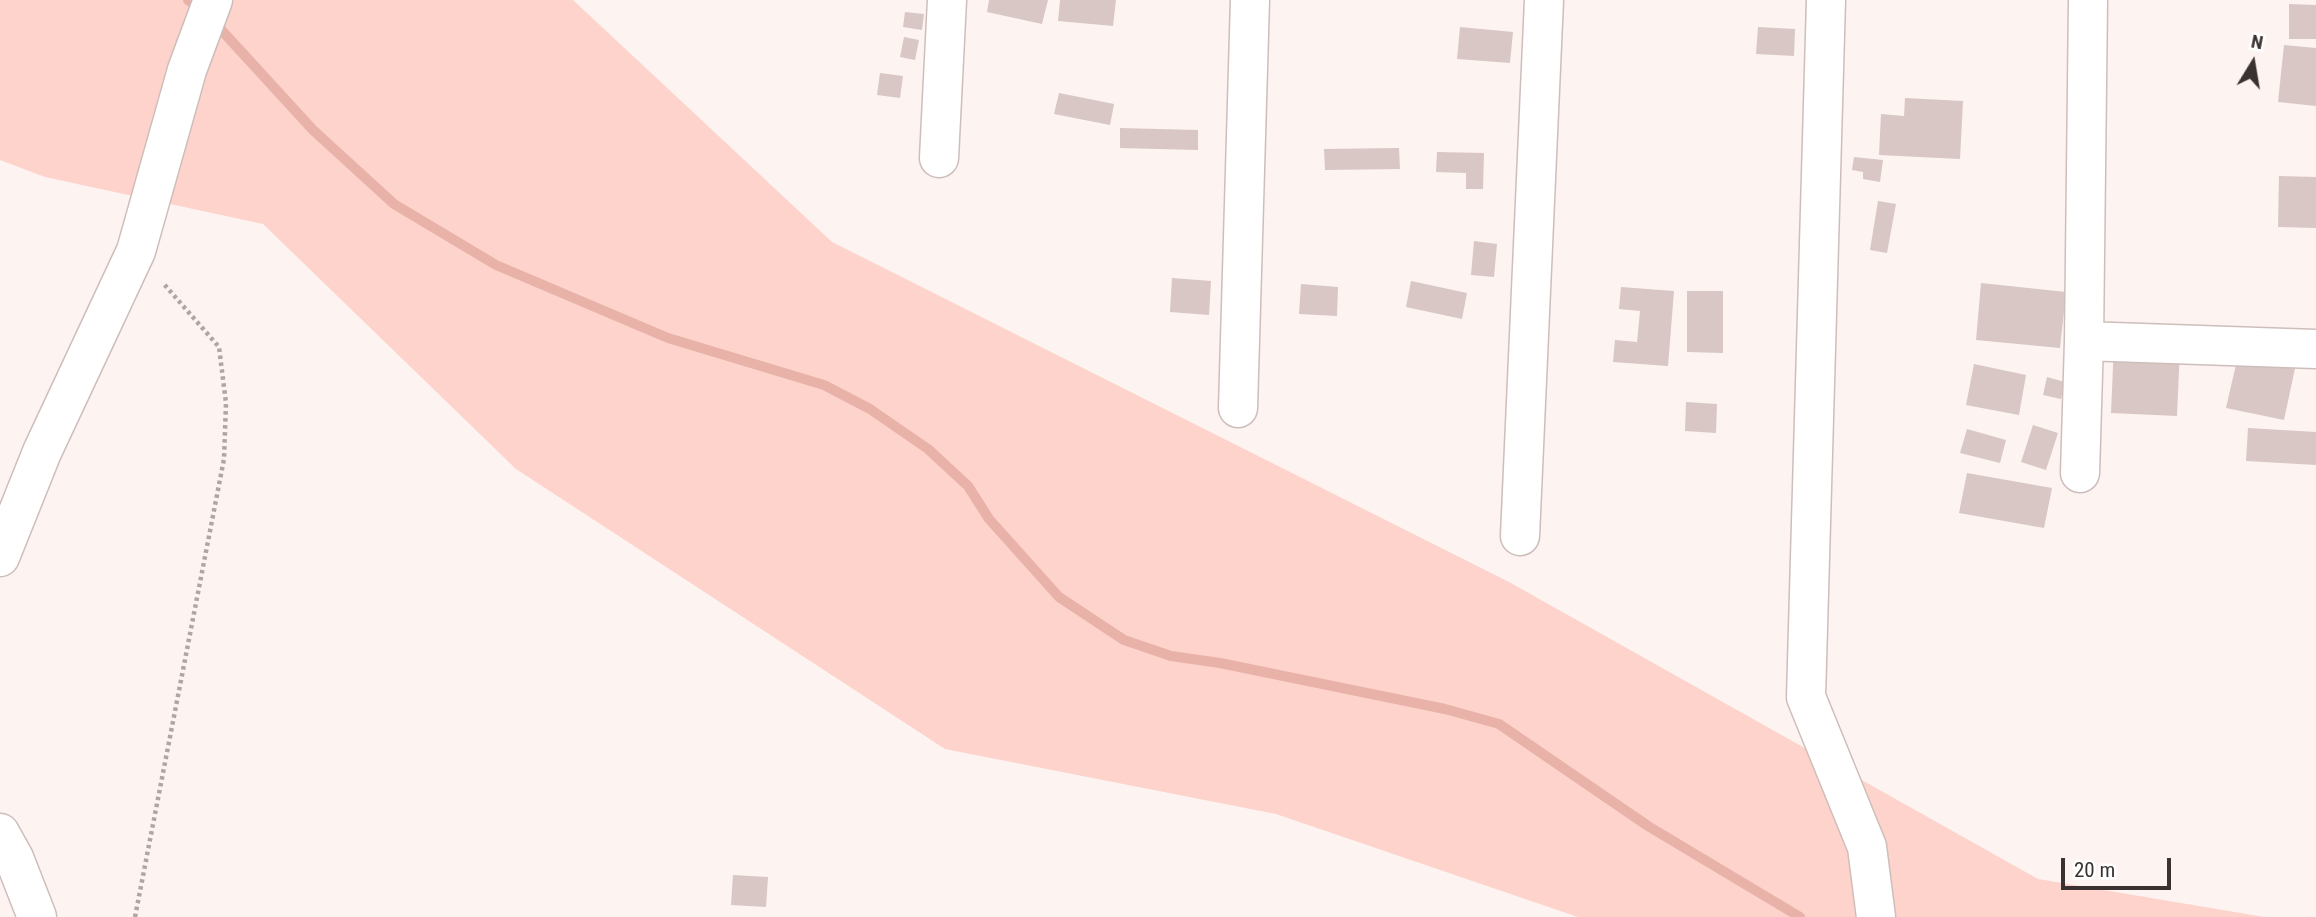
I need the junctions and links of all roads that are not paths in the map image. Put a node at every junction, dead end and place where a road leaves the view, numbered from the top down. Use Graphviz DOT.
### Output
graph roads {
  1 [pos="213,0"];
  2 [pos="947,0"];
  3 [pos="1250,0"];
  4 [pos="1544,0"];
  5 [pos="1826,0"];
  6 [pos="2088,0"];
  7 [pos="939,158"];
  8 [pos="2084,341"];
  9 [pos="2316,349"];
  10 [pos="1238,408"];
  11 [pos="2080,473"];
  12 [pos="1520,536"];
  13 [pos="0,557"];
  14 [pos="0,833"];
  15 [pos="37,917"];
  16 [pos="1876,917"];
  1 -- 13 [label="street"];
  2 -- 7 [label="street"];
  3 -- 10 [label="street"];
  4 -- 12 [label="street"];
  5 -- 16 [label="street"];
  6 -- 8 [label="street"];
  8 -- 9 [label="street"];
  8 -- 11 [label="street"];
  14 -- 15 [label="street"];
}
